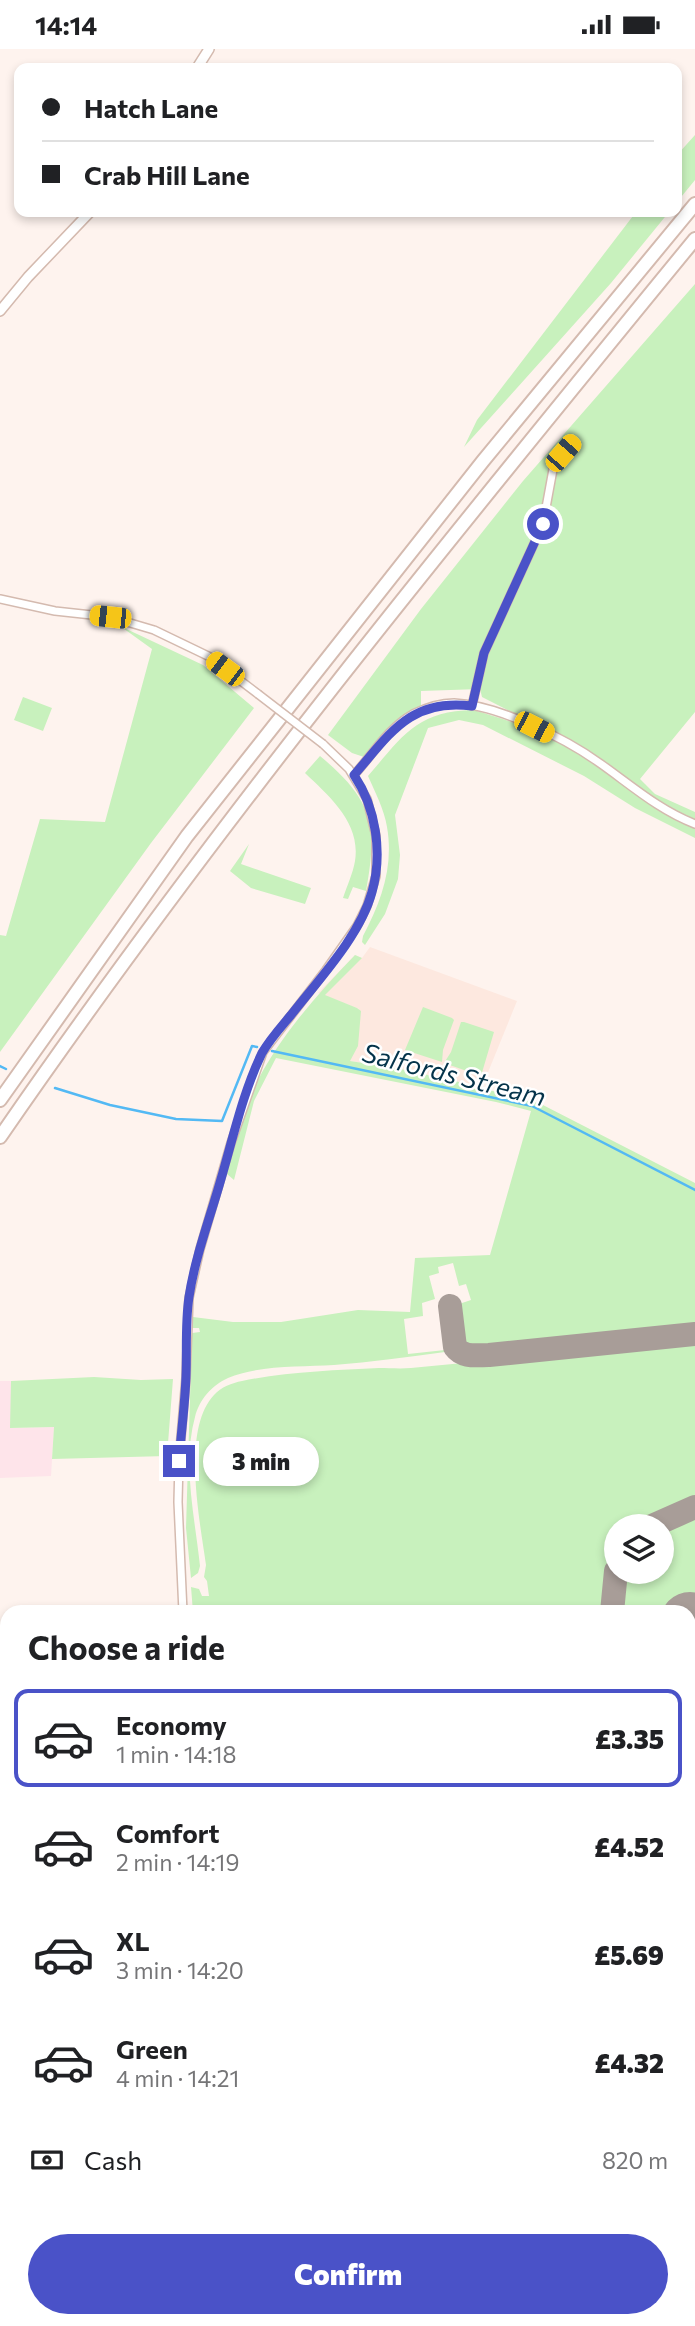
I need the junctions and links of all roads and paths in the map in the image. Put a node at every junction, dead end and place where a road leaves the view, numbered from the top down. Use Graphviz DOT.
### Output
graph roads {
  1 [pos="695,204"];
  2 [pos="85,217"];
  3 [pos="695,239"];
  4 [pos="0,311"];
  5 [pos="572,442"];
  6 [pos="0,599"];
  7 [pos="472,706"];
  8 [pos="354,775"];
  9 [pos="695,824"];
  10 [pos="0,1100"];
  11 [pos="0,1137"];
  12 [pos="183,1605"];
  1 -- 10 [label="highway"];
  2 -- 4 [label="street"];
  3 -- 11 [label="highway"];
  5 -- 7 [label="street"];
  6 -- 8 [label="street, bridge"];
  7 -- 8 [label="street"];
  7 -- 9 [label="street"];
  8 -- 12 [label="street"];
}
